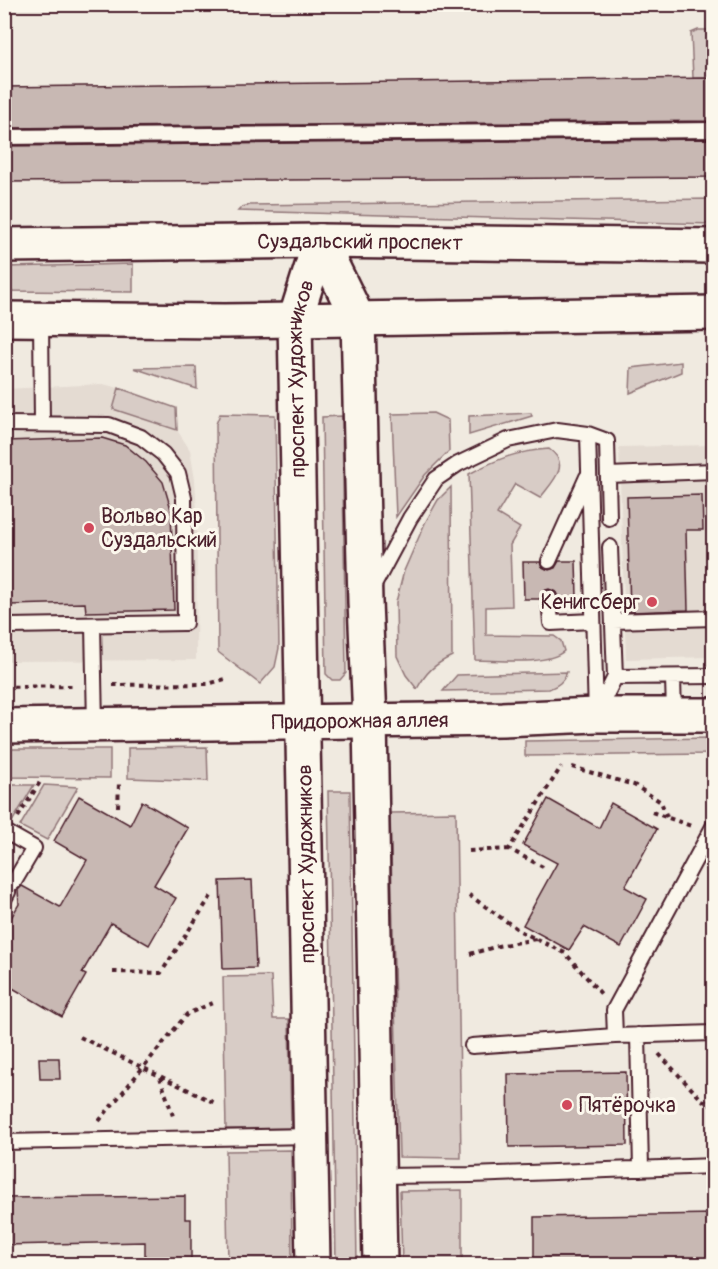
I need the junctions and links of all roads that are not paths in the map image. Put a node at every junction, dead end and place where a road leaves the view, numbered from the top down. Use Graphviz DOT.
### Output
graph roads {
  1 [pos="714,130"];
  2 [pos="4,137"];
  3 [pos="320,241"];
  4 [pos="4,246"];
  5 [pos="714,246"];
  6 [pos="714,313"];
  7 [pos="4,319"];
  8 [pos="358,319"];
  9 [pos="41,320"];
  10 [pos="295,320"];
  11 [pos="4,424"];
  12 [pos="42,424"];
  13 [pos="588,434"];
  14 [pos="714,471"];
  15 [pos="589,472"];
  16 [pos="608,475"];
  17 [pos="609,518"];
  18 [pos="610,547"];
  19 [pos="549,561"];
  20 [pos="549,598"];
  21 [pos="365,602"];
  22 [pos="714,618"];
  23 [pos="593,621"];
  24 [pos="614,621"];
  25 [pos="93,625"];
  26 [pos="10,626"];
  27 [pos="714,676"];
  28 [pos="615,677"];
  29 [pos="672,678"];
  30 [pos="596,715"];
  31 [pos="714,715"];
  32 [pos="674,716"];
  33 [pos="370,720"];
  34 [pos="303,722"];
  35 [pos="95,724"];
  36 [pos="4,726"];
  37 [pos="711,829"];
  38 [pos="7,832"];
  39 [pos="9,891"];
  40 [pos="714,1033"];
  41 [pos="615,1035"];
  42 [pos="638,1035"];
  43 [pos="472,1046"];
  44 [pos="311,1136"];
  45 [pos="4,1142"];
  46 [pos="714,1166"];
  47 [pos="642,1169"];
  48 [pos="378,1176"];
  49 [pos="313,1264"];
  50 [pos="380,1264"];
  1 -- 2 [label="lane"];
  3 -- 4 [label="street, Суздальский проспект"];
  3 -- 5 [label="street, Суздальский проспект"];
  3 -- 8 [label="street, проспект Художников"];
  3 -- 10 [label="street, проспект Художников"];
  6 -- 8 [label="street"];
  7 -- 9 [label="street"];
  8 -- 10 [label="street"];
  8 -- 21 [label="street, проспект Художников"];
  9 -- 10 [label="street"];
  9 -- 12 [label="lane"];
  10 -- 34 [label="street, проспект Художников"];
  11 -- 12 [label="lane"];
  12 -- 25 [label="lane"];
  13 -- 15 [label="lane"];
  13 -- 16 [label="lane"];
  13 -- 21 [label="lane"];
  14 -- 16 [label="lane"];
  15 -- 19 [label="lane"];
  15 -- 23 [label="lane"];
  16 -- 17 [label="lane"];
  18 -- 24 [label="lane"];
  20 -- 23 [label="lane"];
  21 -- 33 [label="street, проспект Художников"];
  22 -- 24 [label="lane"];
  23 -- 30 [label="lane"];
  24 -- 28 [label="lane"];
  25 -- 26 [label="lane"];
  25 -- 35 [label="lane"];
  27 -- 29 [label="lane"];
  28 -- 29 [label="lane"];
  28 -- 30 [label="lane"];
  29 -- 32 [label="lane"];
  30 -- 32 [label="street, Придорожная аллея"];
  30 -- 33 [label="street, Придорожная аллея"];
  31 -- 32 [label="street, Придорожная аллея"];
  33 -- 34 [label="street, Придорожная аллея"];
  33 -- 48 [label="street, проспект Художников"];
  34 -- 35 [label="street, Придорожная аллея"];
  34 -- 44 [label="street, проспект Художников"];
  35 -- 36 [label="street, Придорожная аллея"];
  37 -- 41 [label="lane"];
  38 -- 39 [label="lane"];
  40 -- 42 [label="lane"];
  41 -- 42 [label="lane"];
  41 -- 43 [label="lane"];
  42 -- 47 [label="lane"];
  44 -- 45 [label="lane"];
  44 -- 49 [label="street, проспект Художников"];
  46 -- 47 [label="lane"];
  47 -- 48 [label="lane"];
  48 -- 50 [label="street, проспект Художников"];
}
